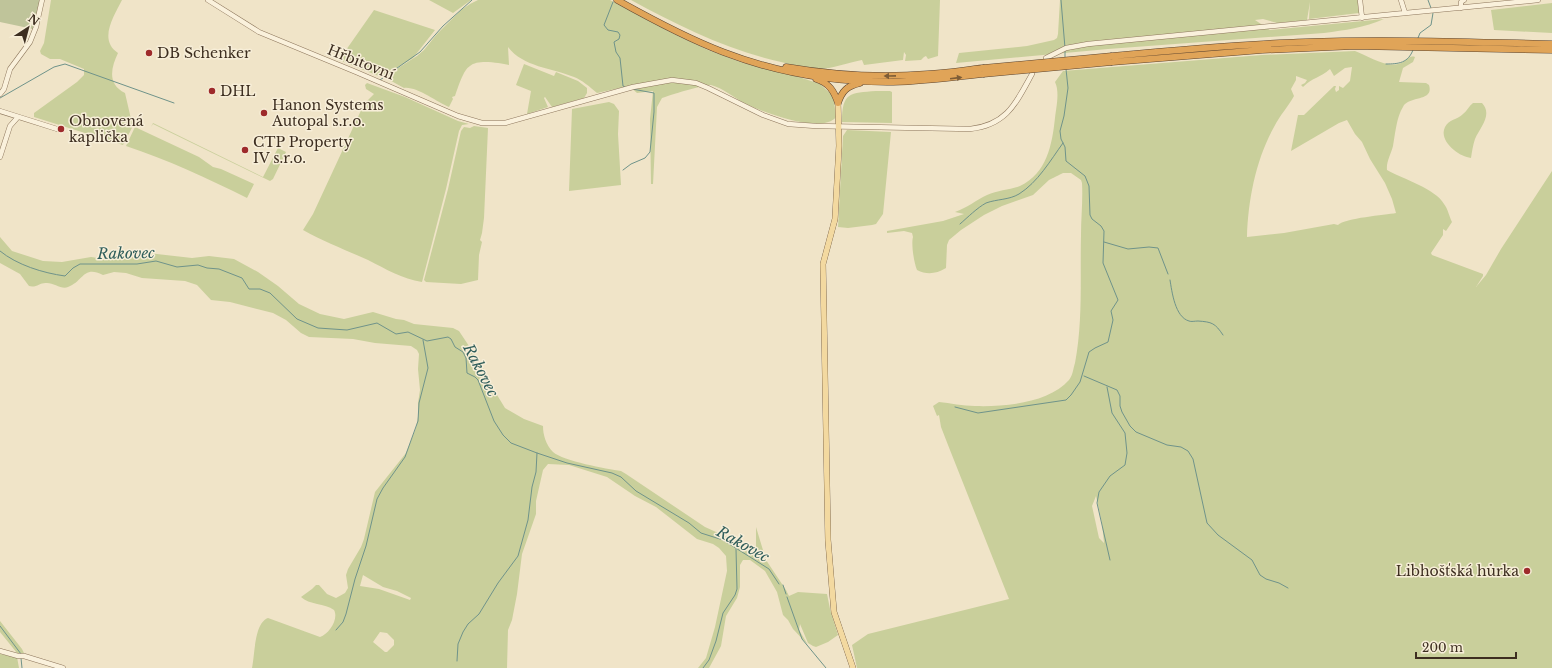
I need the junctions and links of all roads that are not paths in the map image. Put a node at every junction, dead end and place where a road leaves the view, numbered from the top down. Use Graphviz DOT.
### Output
graph roads {
  1 [pos="42,0"];
  2 [pos="208,0"];
  3 [pos="617,0"];
  4 [pos="624,0"];
  5 [pos="1360,0"];
  6 [pos="1401,0"];
  7 [pos="1464,0"];
  8 [pos="1538,0"];
  9 [pos="1461,8"];
  10 [pos="1405,14"];
  11 [pos="1362,18"];
  12 [pos="1412,43"];
  13 [pos="1552,44"];
  14 [pos="1552,50"];
  15 [pos="1046,58"];
  16 [pos="983,71"];
  17 [pos="800,74"];
  18 [pos="1032,74"];
  19 [pos="872,82"];
  20 [pos="0,94"];
  21 [pos="838,103"];
  22 [pos="0,111"];
  23 [pos="18,117"];
  24 [pos="839,126"];
  25 [pos="57,130"];
  26 [pos="0,157"];
  27 [pos="0,651"];
  28 [pos="63,668"];
  29 [pos="853,668"];
  1 -- 20 [label="street"];
  2 -- 24 [label="street, Hřbitovní"];
  3 -- 17 [label="highway"];
  16 -- 4 [label="highway, one-way"];
  5 -- 11 [label="street"];
  6 -- 10 [label="street"];
  7 -- 9 [label="street"];
  8 -- 9 [label="street"];
  9 -- 10 [label="street"];
  10 -- 11 [label="street"];
  11 -- 15 [label="street"];
  12 -- 13 [label="highway"];
  12 -- 14 [label="highway"];
  12 -- 16 [label="highway, bridge"];
  19 -- 16 [label="highway, one-way"];
  17 -- 19 [label="highway"];
  17 -- 21 [label="highway"];
  18 -- 24 [label="street, Hřbitovní"];
  19 -- 21 [label="highway"];
  21 -- 24 [label="main road"];
  22 -- 23 [label="street"];
  23 -- 25 [label="street"];
  23 -- 26 [label="street"];
  24 -- 29 [label="main road"];
  27 -- 28 [label="street"];
}
